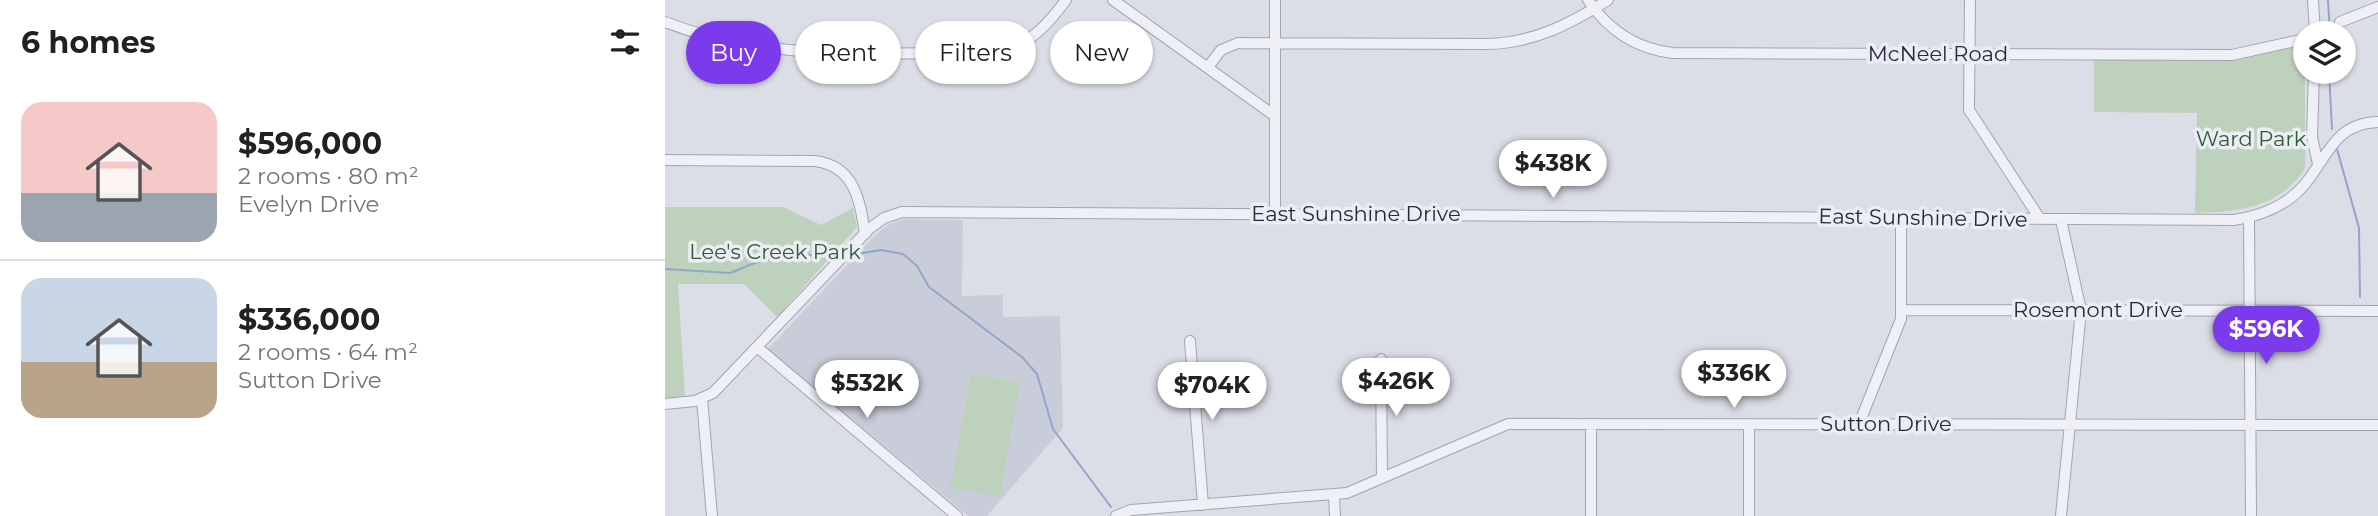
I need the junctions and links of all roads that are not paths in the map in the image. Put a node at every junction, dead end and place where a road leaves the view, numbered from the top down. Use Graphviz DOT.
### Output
graph roads {
  1 [pos="1066,0"];
  2 [pos="1113,0"];
  3 [pos="1275,0"];
  4 [pos="1608,0"];
  5 [pos="1970,0"];
  6 [pos="2313,0"];
  7 [pos="1591,4"];
  8 [pos="2378,7"];
  9 [pos="2314,21"];
  10 [pos="2343,21"];
  11 [pos="665,22"];
  12 [pos="2293,42"];
  13 [pos="1276,44"];
  14 [pos="1970,54"];
  15 [pos="1208,67"];
  16 [pos="2314,84"];
  17 [pos="1275,116"];
  18 [pos="2378,122"];
  19 [pos="665,160"];
  20 [pos="2318,164"];
  21 [pos="1275,214"];
  22 [pos="1901,218"];
  23 [pos="2249,218"];
  24 [pos="2040,219"];
  25 [pos="2061,219"];
  26 [pos="865,234"];
  27 [pos="1902,310"];
  28 [pos="2081,310"];
  29 [pos="2251,310"];
  30 [pos="2378,310"];
  31 [pos="1190,341"];
  32 [pos="757,347"];
  33 [pos="1381,359"];
  34 [pos="702,399"];
  35 [pos="665,404"];
  36 [pos="1591,424"];
  37 [pos="1859,424"];
  38 [pos="1749,425"];
  39 [pos="2070,425"];
  40 [pos="2378,425"];
  41 [pos="2251,426"];
  42 [pos="1382,478"];
  43 [pos="1334,495"];
  44 [pos="1203,505"];
  45 [pos="712,516"];
  46 [pos="957,516"];
  47 [pos="1116,516"];
  48 [pos="1335,516"];
  49 [pos="1591,516"];
  50 [pos="1749,516"];
  51 [pos="2061,516"];
  52 [pos="2251,516"];
  1 -- 11 [label="street"];
  2 -- 15 [label="street"];
  3 -- 13 [label="street"];
  4 -- 7 [label="street"];
  5 -- 14 [label="street"];
  6 -- 9 [label="street"];
  7 -- 13 [label="street"];
  7 -- 14 [label="street, McNeel Road"];
  8 -- 10 [label="street"];
  12 -- 14 [label="street, McNeel Road"];
  13 -- 15 [label="street"];
  13 -- 17 [label="street"];
  14 -- 24 [label="street"];
  15 -- 17 [label="street"];
  16 -- 20 [label="street"];
  17 -- 21 [label="street"];
  18 -- 20 [label="street, East Sunshine Drive"];
  19 -- 26 [label="street"];
  20 -- 23 [label="street, East Sunshine Drive"];
  21 -- 22 [label="street, East Sunshine Drive"];
  21 -- 26 [label="street, East Sunshine Drive"];
  22 -- 24 [label="street, East Sunshine Drive"];
  22 -- 27 [label="street"];
  23 -- 25 [label="street, East Sunshine Drive"];
  23 -- 29 [label="street"];
  24 -- 25 [label="street, East Sunshine Drive"];
  25 -- 28 [label="street"];
  26 -- 32 [label="street, East Sunshine Drive"];
  27 -- 28 [label="street, Rosemont Drive"];
  27 -- 37 [label="street"];
  28 -- 29 [label="street, Rosemont Drive"];
  28 -- 39 [label="street"];
  29 -- 30 [label="street, Rosemont Drive"];
  29 -- 41 [label="street"];
  31 -- 44 [label="street"];
  32 -- 34 [label="street, East Sunshine Drive"];
  32 -- 46 [label="street"];
  33 -- 42 [label="street"];
  34 -- 35 [label="street"];
  34 -- 45 [label="street"];
  36 -- 38 [label="street, Sutton Drive"];
  36 -- 42 [label="street, Sutton Drive"];
  36 -- 49 [label="street"];
  37 -- 38 [label="street, Sutton Drive"];
  37 -- 39 [label="street, Sutton Drive"];
  38 -- 50 [label="street"];
  39 -- 41 [label="street, Sutton Drive"];
  39 -- 51 [label="street"];
  40 -- 41 [label="street, Sutton Drive"];
  41 -- 52 [label="street"];
  42 -- 43 [label="street, Sutton Drive"];
  43 -- 44 [label="street, Sutton Drive"];
  43 -- 48 [label="street"];
  44 -- 47 [label="street, Sutton Drive"];
}
